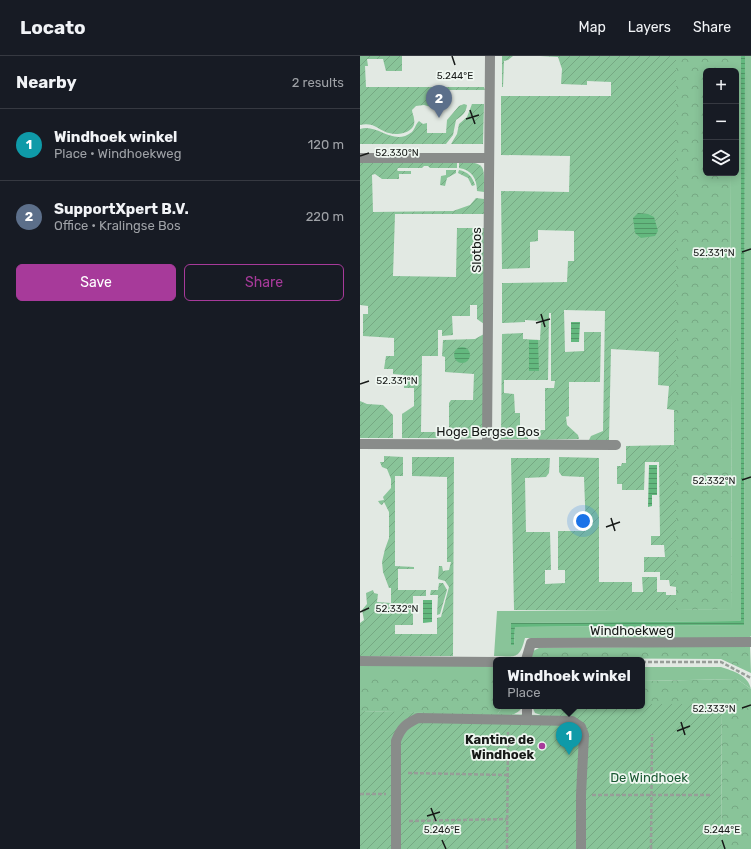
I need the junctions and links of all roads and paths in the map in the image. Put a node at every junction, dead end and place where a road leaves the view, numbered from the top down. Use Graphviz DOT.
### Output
graph roads {
  1 [pos="490,56"];
  2 [pos="360,158"];
  3 [pos="489,158"];
  4 [pos="360,444"];
  5 [pos="487,444"];
  6 [pos="616,445"];
  7 [pos="751,642"];
  8 [pos="527,657"];
  9 [pos="360,661"];
  10 [pos="493,662"];
  11 [pos="645,662"];
  12 [pos="751,678"];
  13 [pos="527,709"];
  14 [pos="527,719"];
  15 [pos="508,732"];
  16 [pos="652,734"];
  17 [pos="408,773"];
  18 [pos="508,775"];
  19 [pos="360,794"];
  20 [pos="396,794"];
  21 [pos="581,795"];
  22 [pos="651,795"];
  23 [pos="712,796"];
  24 [pos="508,819"];
  25 [pos="409,821"];
  26 [pos="396,849"];
  27 [pos="507,849"];
  28 [pos="580,849"];
  29 [pos="651,849"];
  1 -- 3 [label="street, Slotbos"];
  2 -- 3 [label="street"];
  3 -- 5 [label="street, Slotbos"];
  4 -- 5 [label="street, Hoge Bergse Bos"];
  5 -- 6 [label="street, Hoge Bergse Bos"];
  7 -- 8 [label="street, Windhoekweg"];
  9 -- 10 [label="street"];
  11 -- 12 [label="path"];
  13 -- 14 [label="street"];
  14 -- 20 [label="street"];
  14 -- 21 [label="street"];
  15 -- 18 [label="path"];
  16 -- 22 [label="path"];
  17 -- 18 [label="path"];
  18 -- 24 [label="path"];
  19 -- 20 [label="path"];
  20 -- 26 [label="street"];
  21 -- 22 [label="path"];
  21 -- 28 [label="street"];
  22 -- 23 [label="path"];
  22 -- 29 [label="path"];
  24 -- 25 [label="path"];
  24 -- 27 [label="path"];
}
